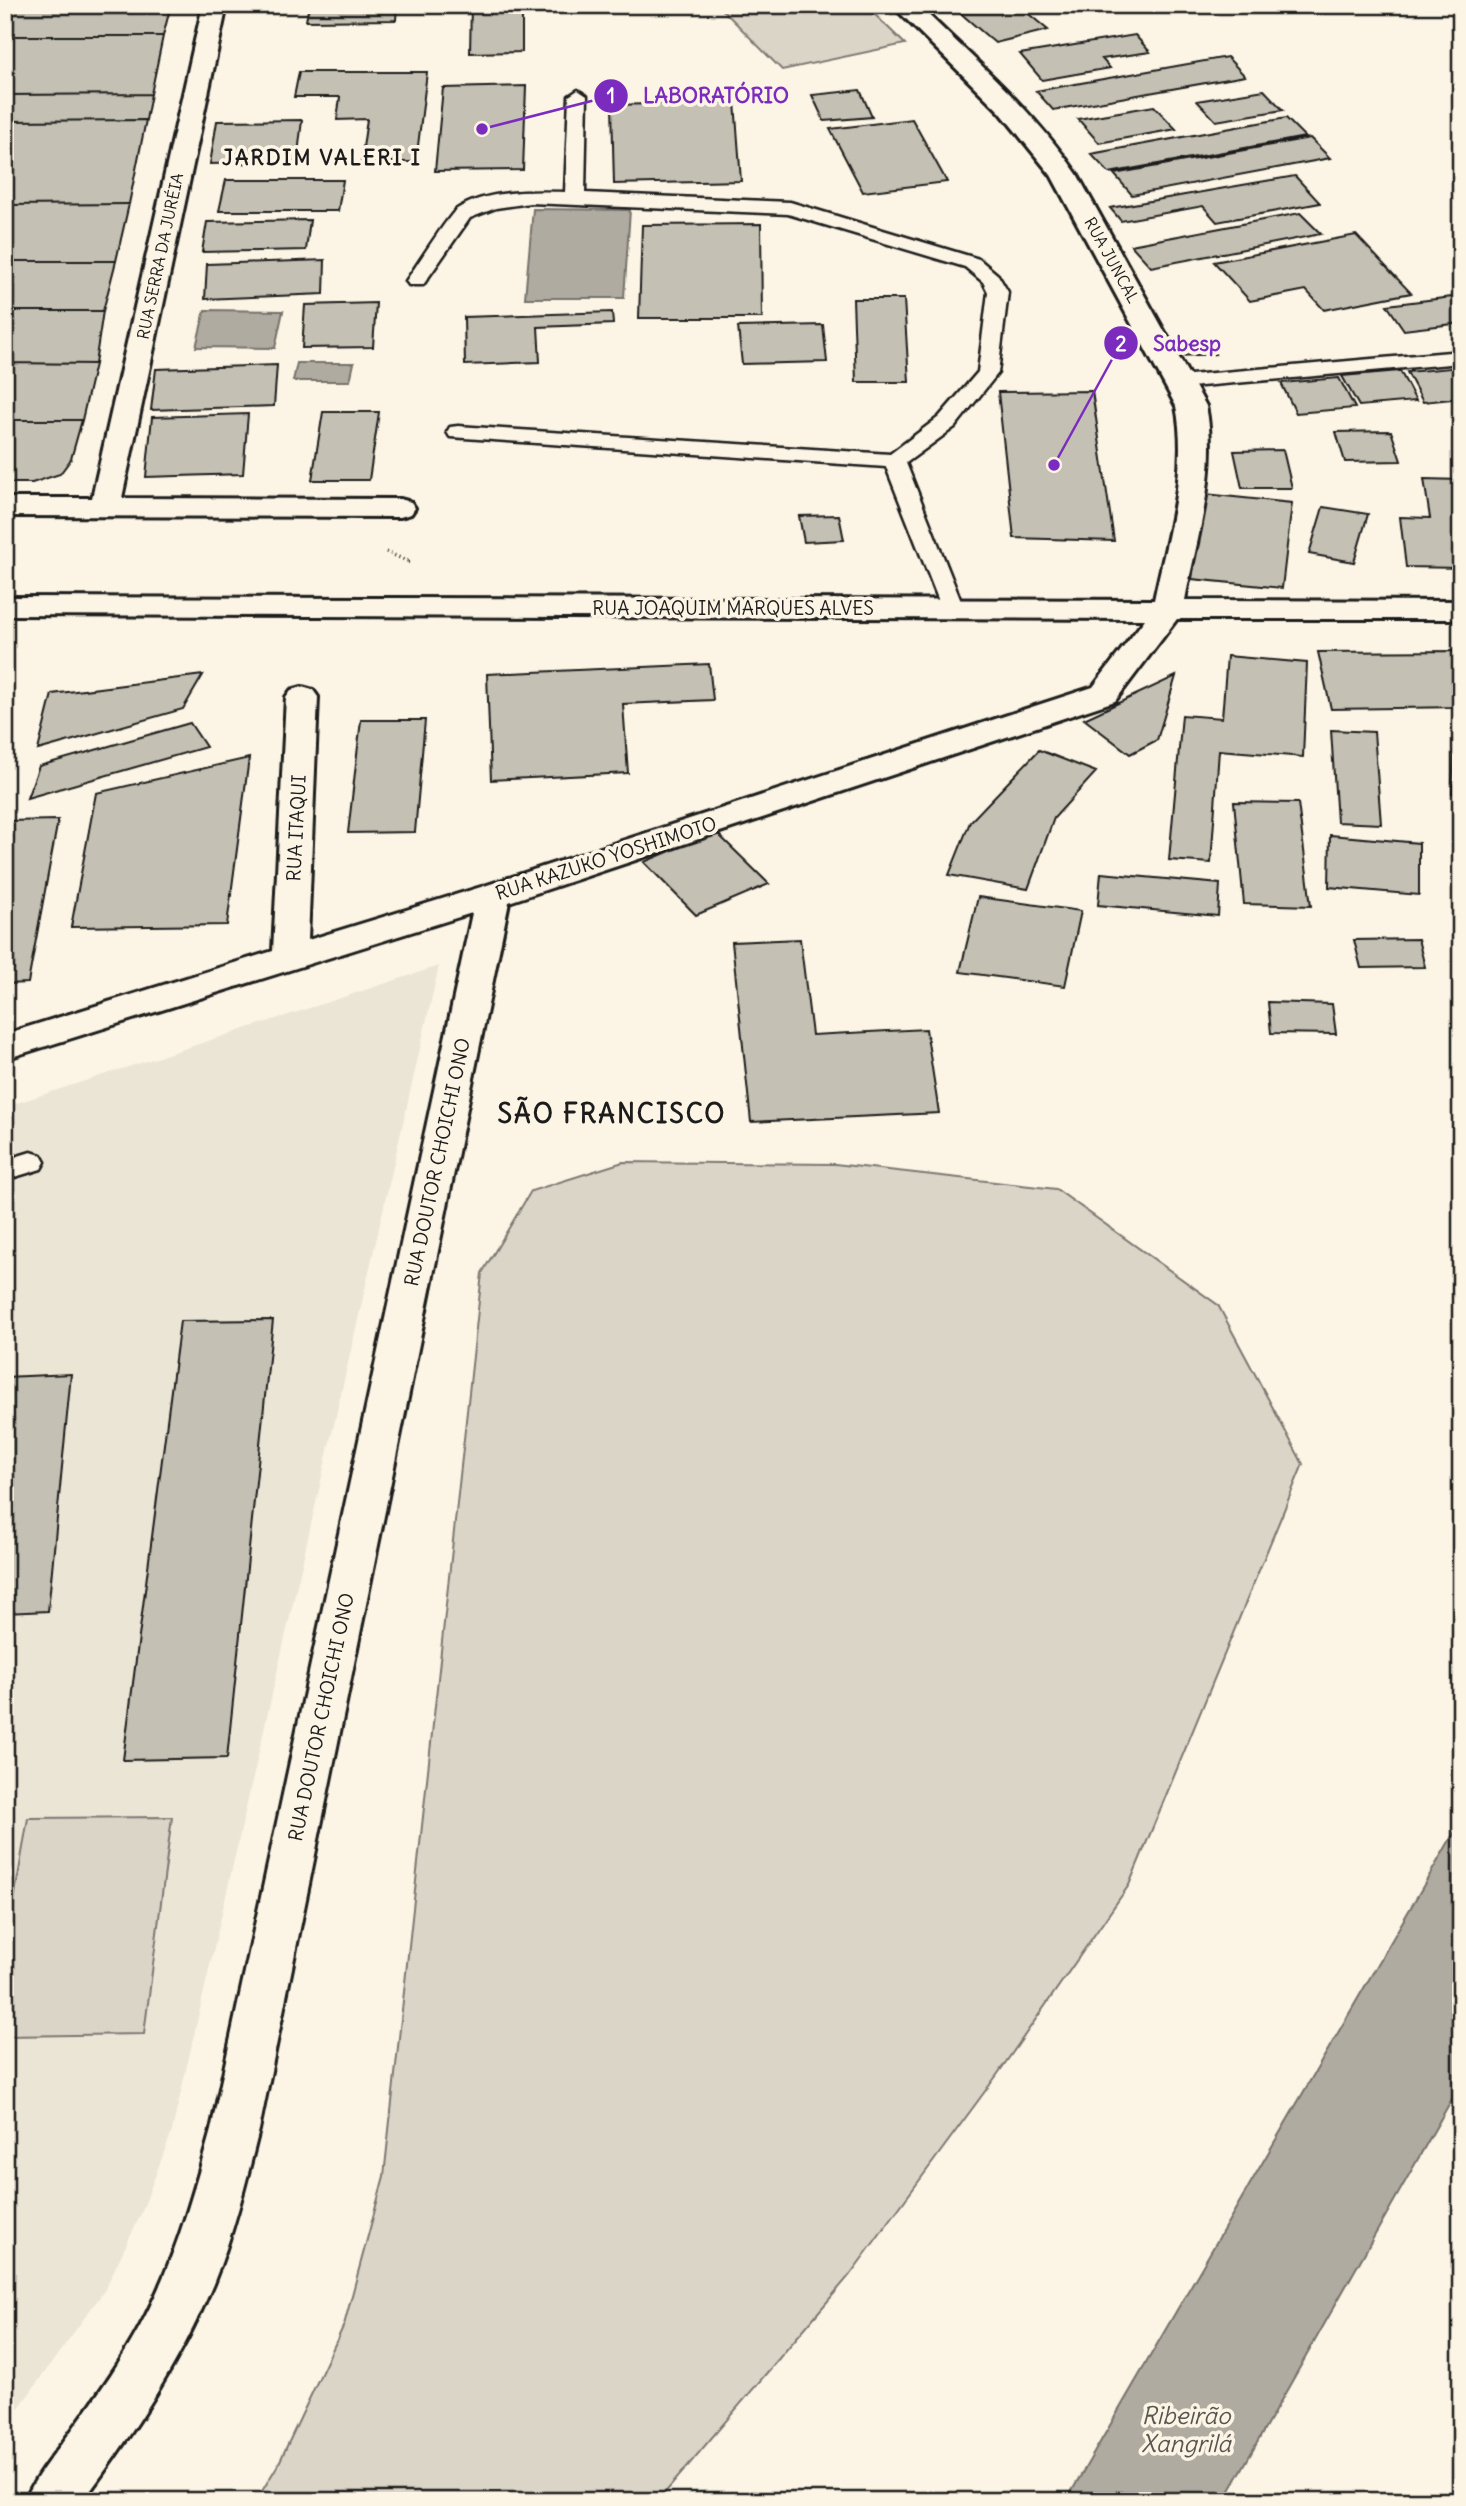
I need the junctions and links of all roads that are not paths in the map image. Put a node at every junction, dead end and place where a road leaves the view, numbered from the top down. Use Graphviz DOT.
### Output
graph roads {
  1 [pos="215,5"];
  2 [pos="904,5"];
  3 [pos="578,96"];
  4 [pos="575,197"];
  5 [pos="416,281"];
  6 [pos="1461,357"];
  7 [pos="1179,382"];
  8 [pos="458,432"];
  9 [pos="895,461"];
  10 [pos="5,507"];
  11 [pos="105,507"];
  12 [pos="400,508"];
  13 [pos="5,606"];
  14 [pos="953,609"];
  15 [pos="1168,610"];
  16 [pos="1461,610"];
  17 [pos="302,697"];
  18 [pos="493,895"];
  19 [pos="290,960"];
  20 [pos="5,1047"];
  21 [pos="51,2501"];
  1 -- 11 [label="street, RUA SERRA DA JURÉIA"];
  2 -- 7 [label="street, RUA JUNCAL"];
  3 -- 4 [label="lane"];
  4 -- 5 [label="lane"];
  4 -- 9 [label="lane"];
  6 -- 7 [label="lane"];
  7 -- 15 [label="street, RUA JUNCAL"];
  8 -- 9 [label="lane"];
  9 -- 14 [label="lane"];
  10 -- 11 [label="street"];
  11 -- 12 [label="street"];
  13 -- 14 [label="street, RUA JOAQUIM MARQUES ALVES"];
  14 -- 15 [label="street, RUA JOAQUIM MARQUES ALVES"];
  15 -- 16 [label="street, RUA JOAQUIM MARQUES ALVES"];
  15 -- 18 [label="street, RUA KAZUKO YOSHIMOTO"];
  17 -- 19 [label="street, RUA ITAQUI"];
  18 -- 19 [label="street, RUA KAZUKO YOSHIMOTO"];
  18 -- 21 [label="street, RUA DOUTOR CHOICHI ONO"];
  19 -- 20 [label="street, RUA KAZUKO YOSHIMOTO"];
}
